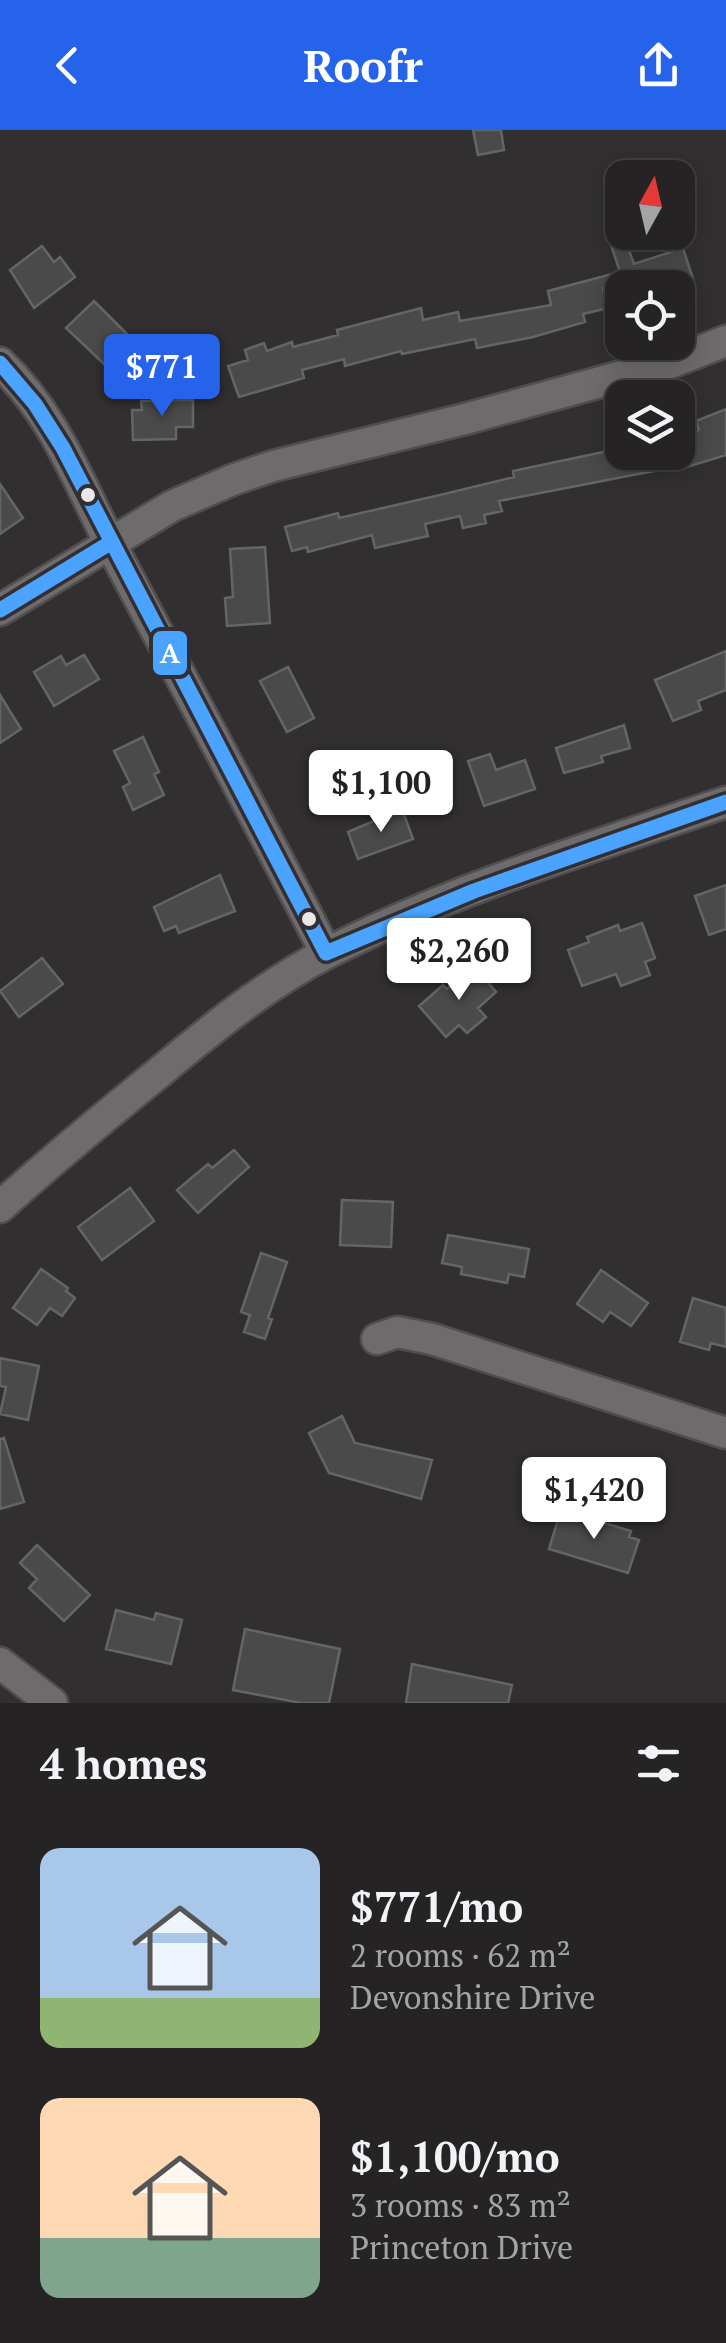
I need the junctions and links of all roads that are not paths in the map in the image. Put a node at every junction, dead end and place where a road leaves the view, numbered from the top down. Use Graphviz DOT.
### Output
graph roads {
  1 [pos="726,341"];
  2 [pos="0,363"];
  3 [pos="110,543"];
  4 [pos="0,610"];
  5 [pos="726,802"];
  6 [pos="326,953"];
  7 [pos="0,1207"];
  8 [pos="377,1339"];
  9 [pos="726,1433"];
  10 [pos="0,1662"];
  11 [pos="52,1703"];
  1 -- 3 [label="street"];
  2 -- 3 [label="street"];
  3 -- 4 [label="street"];
  3 -- 6 [label="street"];
  5 -- 6 [label="street"];
  6 -- 7 [label="street"];
  8 -- 9 [label="street"];
  10 -- 11 [label="street"];
}
